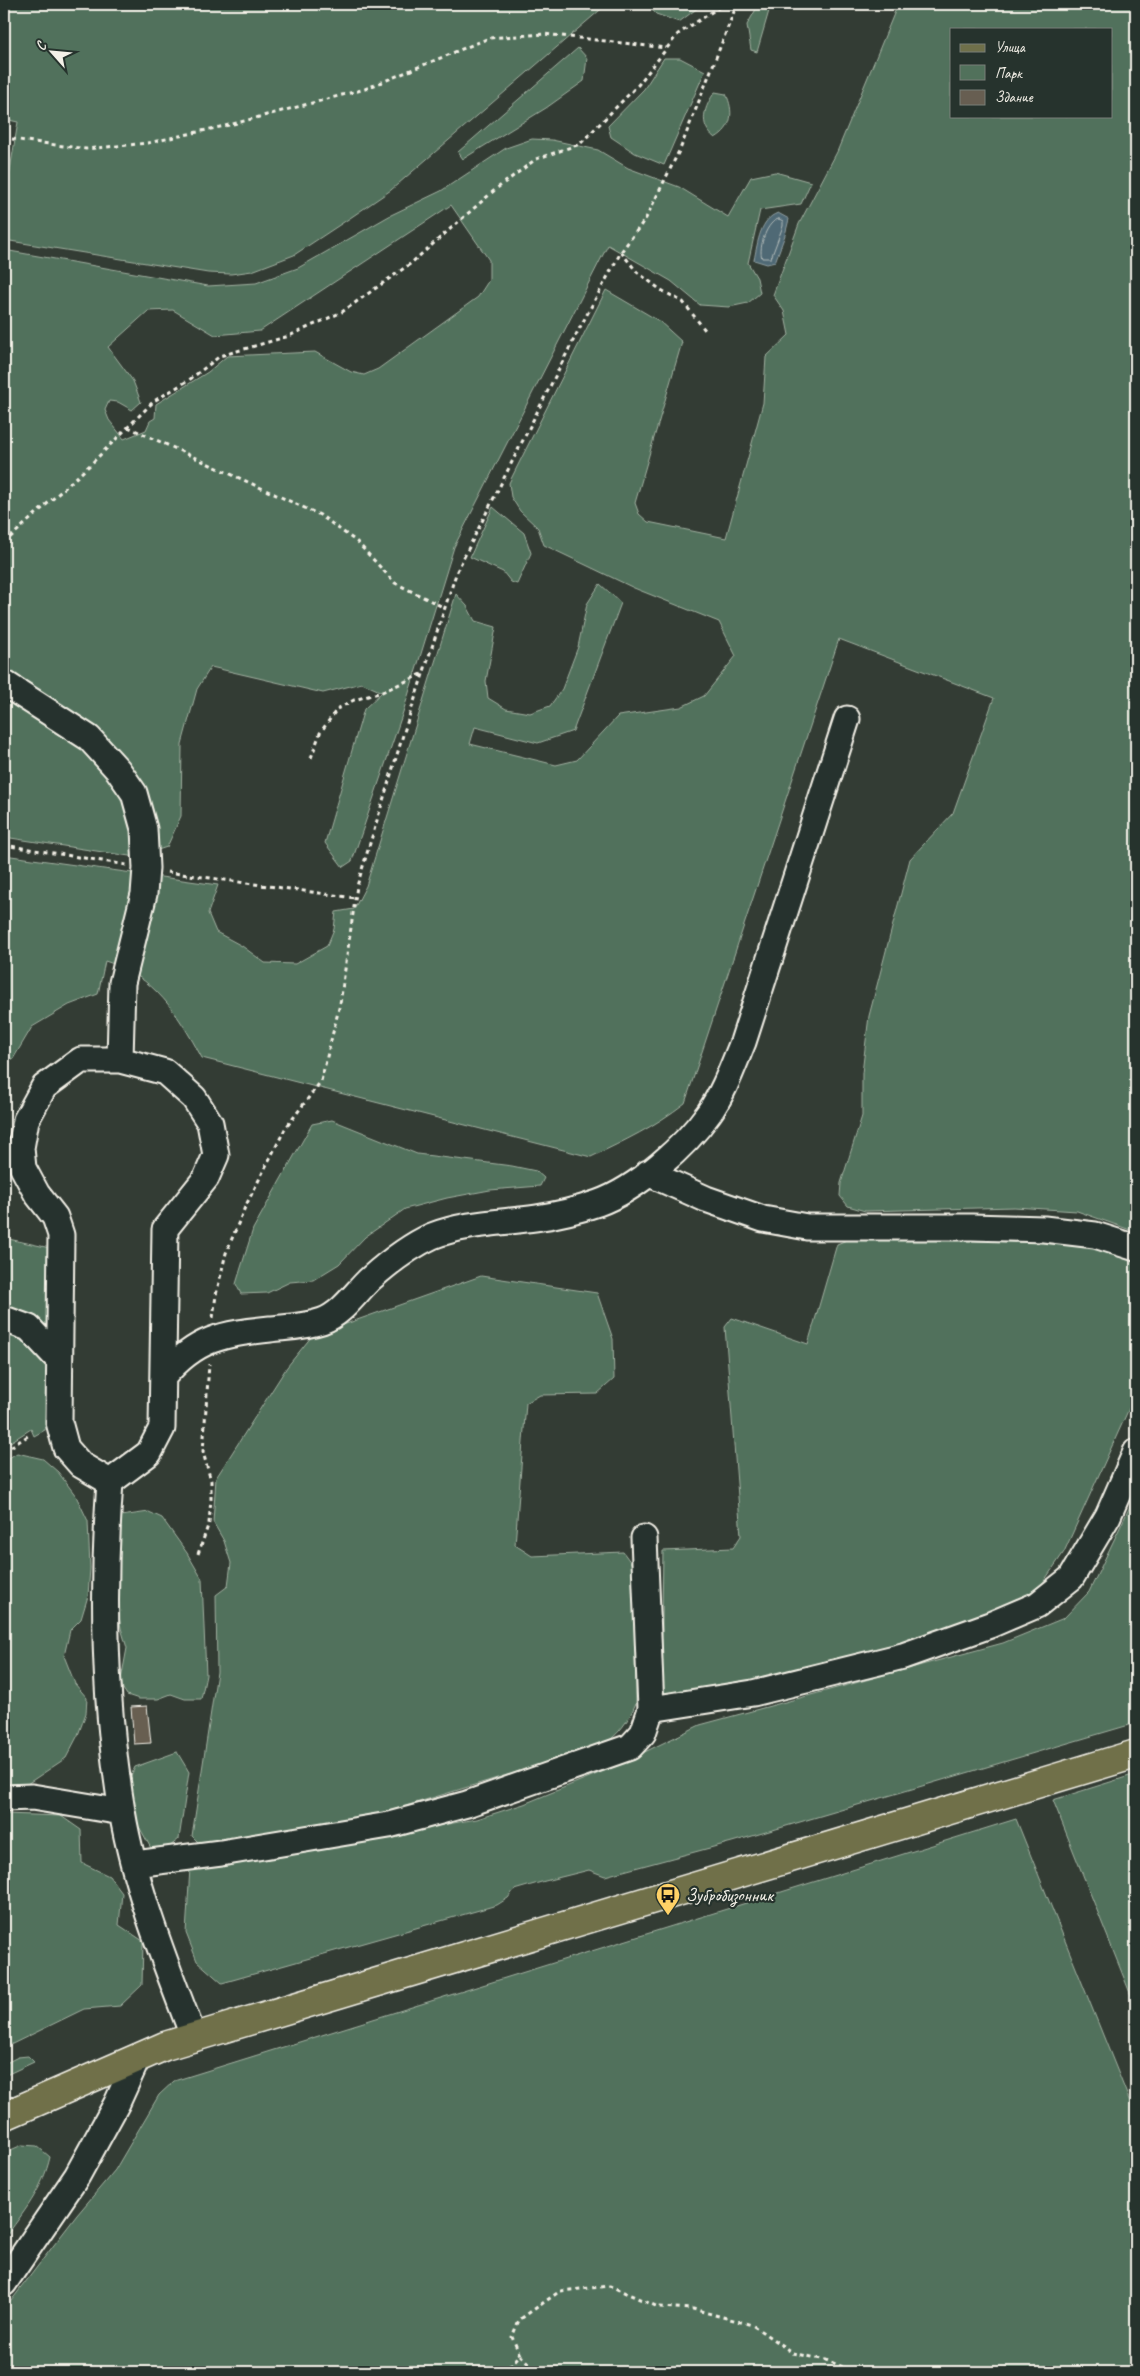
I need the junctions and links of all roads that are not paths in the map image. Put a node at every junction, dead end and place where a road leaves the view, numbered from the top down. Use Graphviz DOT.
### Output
graph roads {
  1 [pos="4,683"];
  2 [pos="846,719"];
  3 [pos="120,1060"];
  4 [pos="648,1173"];
  5 [pos="1136,1248"];
  6 [pos="4,1319"];
  7 [pos="58,1359"];
  8 [pos="164,1376"];
  9 [pos="1136,1452"];
  10 [pos="110,1482"];
  11 [pos="644,1538"];
  12 [pos="651,1709"];
  13 [pos="1136,1754"];
  14 [pos="4,1798"];
  15 [pos="122,1812"];
  16 [pos="136,1864"];
  17 [pos="194,2038"];
  18 [pos="138,2057"];
  19 [pos="4,2116"];
  20 [pos="4,2283"];
  1 -- 3 [label="street"];
  2 -- 4 [label="street"];
  3 -- 7 [label="street"];
  3 -- 8 [label="street"];
  4 -- 5 [label="street"];
  4 -- 8 [label="street"];
  6 -- 7 [label="street"];
  7 -- 10 [label="street"];
  8 -- 10 [label="street"];
  9 -- 12 [label="street"];
  10 -- 15 [label="street"];
  11 -- 12 [label="street"];
  12 -- 16 [label="street"];
  13 -- 17 [label="main road"];
  14 -- 15 [label="street"];
  15 -- 16 [label="street"];
  16 -- 17 [label="street"];
  17 -- 18 [label="main road"];
  18 -- 19 [label="main road"];
  18 -- 20 [label="street"];
}
